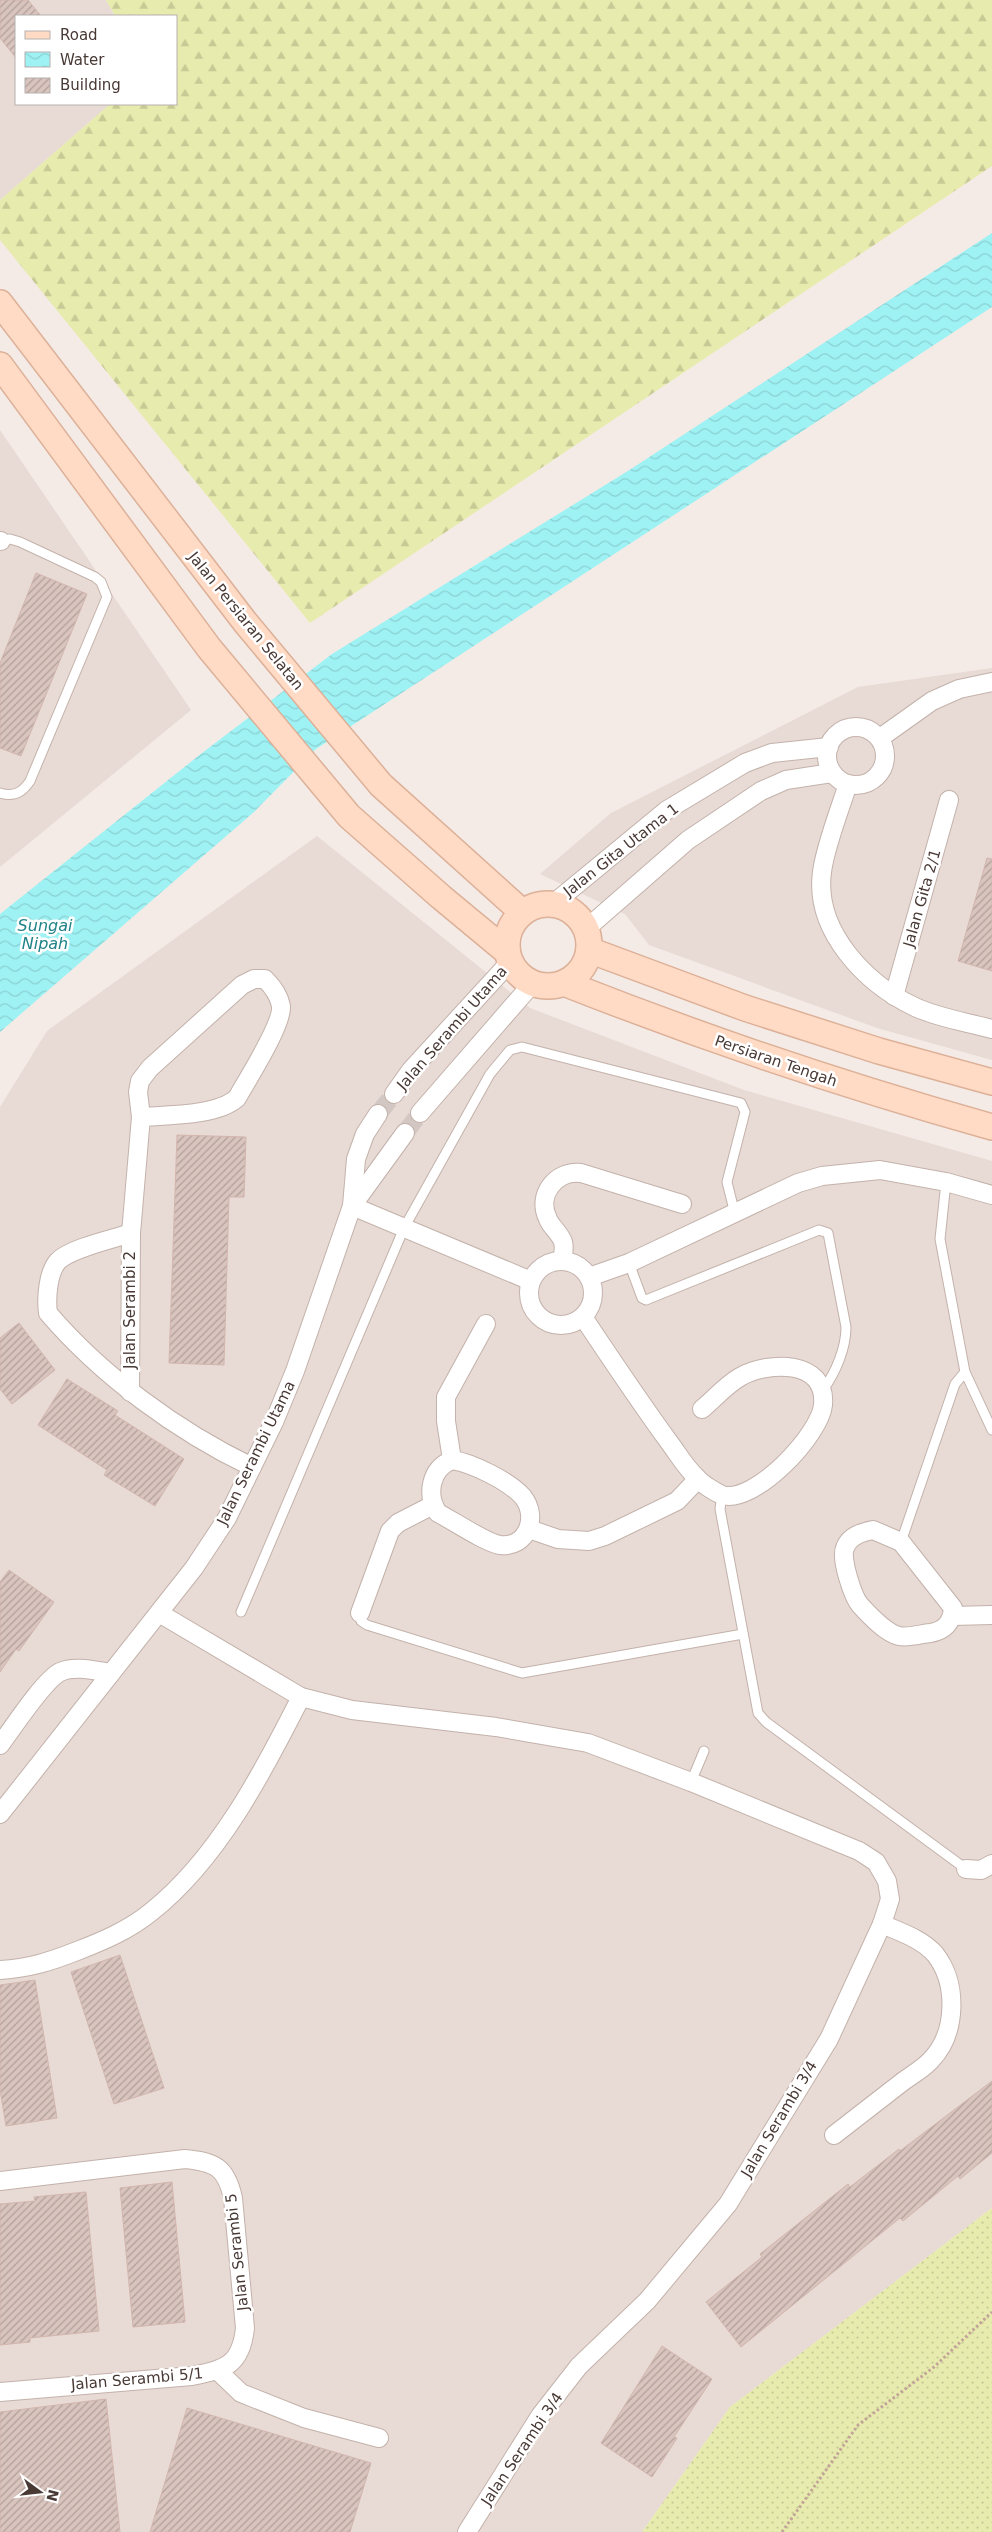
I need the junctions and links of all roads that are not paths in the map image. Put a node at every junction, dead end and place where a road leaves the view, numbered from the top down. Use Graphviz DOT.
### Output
graph roads {
  1 [pos="0,303"];
  2 [pos="0,365"];
  3 [pos="0,541"];
  4 [pos="992,682"];
  5 [pos="880,738"];
  6 [pos="829,747"];
  7 [pos="832,773"];
  8 [pos="848,784"];
  9 [pos="0,793"];
  10 [pos="949,800"];
  11 [pos="553,904"];
  12 [pos="522,912"];
  13 [pos="587,939"];
  14 [pos="508,957"];
  15 [pos="532,984"];
  16 [pos="564,984"];
  17 [pos="894,996"];
  18 [pos="992,1028"];
  19 [pos="992,1082"];
  20 [pos="394,1094"];
  21 [pos="420,1113"];
  22 [pos="378,1114"];
  23 [pos="140,1117"];
  24 [pos="992,1127"];
  25 [pos="405,1133"];
  26 [pos="946,1182"];
  27 [pos="992,1195"];
  28 [pos="682,1204"];
  29 [pos="352,1206"];
  30 [pos="735,1214"];
  31 [pos="404,1228"];
  32 [pos="130,1233"];
  33 [pos="562,1261"];
  34 [pos="629,1263"];
  35 [pos="589,1277"];
  36 [pos="532,1281"];
  37 [pos="583,1317"];
  38 [pos="486,1324"];
  39 [pos="965,1372"];
  40 [pos="822,1390"];
  41 [pos="130,1392"];
  42 [pos="702,1409"];
  43 [pos="992,1430"];
  44 [pos="452,1460"];
  45 [pos="252,1467"];
  46 [pos="697,1480"];
  47 [pos="722,1495"];
  48 [pos="433,1505"];
  49 [pos="529,1529"];
  50 [pos="900,1542"];
  51 [pos="241,1612"];
  52 [pos="159,1613"];
  53 [pos="360,1613"];
  54 [pos="992,1615"];
  55 [pos="952,1616"];
  56 [pos="743,1634"];
  57 [pos="111,1673"];
  58 [pos="300,1697"];
  59 [pos="0,1745"];
  60 [pos="704,1750"];
  61 [pos="691,1782"];
  62 [pos="0,1814"];
  63 [pos="992,1864"];
  64 [pos="966,1870"];
  65 [pos="882,1924"];
  66 [pos="0,1970"];
  67 [pos="834,2135"];
  68 [pos="0,2181"];
  69 [pos="218,2371"];
  70 [pos="0,2392"];
  71 [pos="378,2438"];
  72 [pos="467,2532"];
  1 -- 12 [label="street, Jalan Persiaran Selatan"];
  2 -- 14 [label="street"];
  3 -- 9 [label="lane"];
  4 -- 5 [label="street"];
  5 -- 6 [label="street"];
  5 -- 8 [label="street"];
  6 -- 7 [label="street"];
  6 -- 11 [label="street, Jalan Gita Utama 1"];
  7 -- 8 [label="street"];
  7 -- 13 [label="street"];
  8 -- 17 [label="street"];
  10 -- 17 [label="street, Jalan Gita 2/1"];
  11 -- 12 [label="street"];
  11 -- 13 [label="street"];
  12 -- 14 [label="street"];
  13 -- 16 [label="street"];
  13 -- 19 [label="street"];
  14 -- 15 [label="street"];
  14 -- 20 [label="street, Jalan Serambi Utama"];
  15 -- 16 [label="street"];
  15 -- 21 [label="street, Jalan Serambi Utama"];
  16 -- 24 [label="street, Persiaran Tengah"];
  17 -- 18 [label="street"];
  22 -- 29 [label="street, Jalan Serambi Utama"];
  23 -- 23 [label="street"];
  23 -- 32 [label="street"];
  25 -- 29 [label="street, Jalan Serambi Utama"];
  26 -- 27 [label="street"];
  26 -- 30 [label="street"];
  26 -- 39 [label="lane"];
  28 -- 33 [label="street"];
  29 -- 31 [label="street"];
  29 -- 45 [label="street, Jalan Serambi Utama"];
  30 -- 31 [label="lane"];
  30 -- 34 [label="street"];
  31 -- 36 [label="street"];
  31 -- 51 [label="lane"];
  32 -- 41 [label="street, Jalan Serambi 2"];
  32 -- 41 [label="street, Jalan Serambi 2"];
  33 -- 35 [label="street"];
  33 -- 36 [label="street"];
  34 -- 35 [label="street"];
  34 -- 40 [label="lane"];
  35 -- 37 [label="street"];
  36 -- 37 [label="street"];
  37 -- 46 [label="street"];
  38 -- 44 [label="street"];
  39 -- 43 [label="lane"];
  39 -- 50 [label="lane"];
  40 -- 42 [label="street"];
  40 -- 47 [label="street"];
  41 -- 45 [label="street, Jalan Serambi 2"];
  44 -- 48 [label="street"];
  44 -- 49 [label="street"];
  45 -- 52 [label="street, Jalan Serambi Utama"];
  46 -- 47 [label="street"];
  46 -- 49 [label="street"];
  47 -- 56 [label="lane"];
  48 -- 49 [label="street"];
  48 -- 53 [label="street"];
  50 -- 55 [label="street"];
  50 -- 55 [label="street"];
  52 -- 57 [label="street, Jalan Serambi Utama"];
  52 -- 58 [label="street, Jalan Serambi 3/4"];
  53 -- 56 [label="lane"];
  54 -- 55 [label="street"];
  56 -- 64 [label="lane"];
  57 -- 59 [label="street"];
  57 -- 62 [label="street, Jalan Serambi Utama"];
  58 -- 61 [label="street, Jalan Serambi 3/4"];
  58 -- 66 [label="street"];
  60 -- 61 [label="lane"];
  61 -- 65 [label="street, Jalan Serambi 3/4"];
  63 -- 64 [label="street"];
  65 -- 67 [label="street"];
  65 -- 72 [label="street, Jalan Serambi 3/4"];
  68 -- 69 [label="street, Jalan Serambi 5"];
  69 -- 70 [label="street, Jalan Serambi 5/1"];
  69 -- 71 [label="street, Jalan Serambi 5/1"];
}
